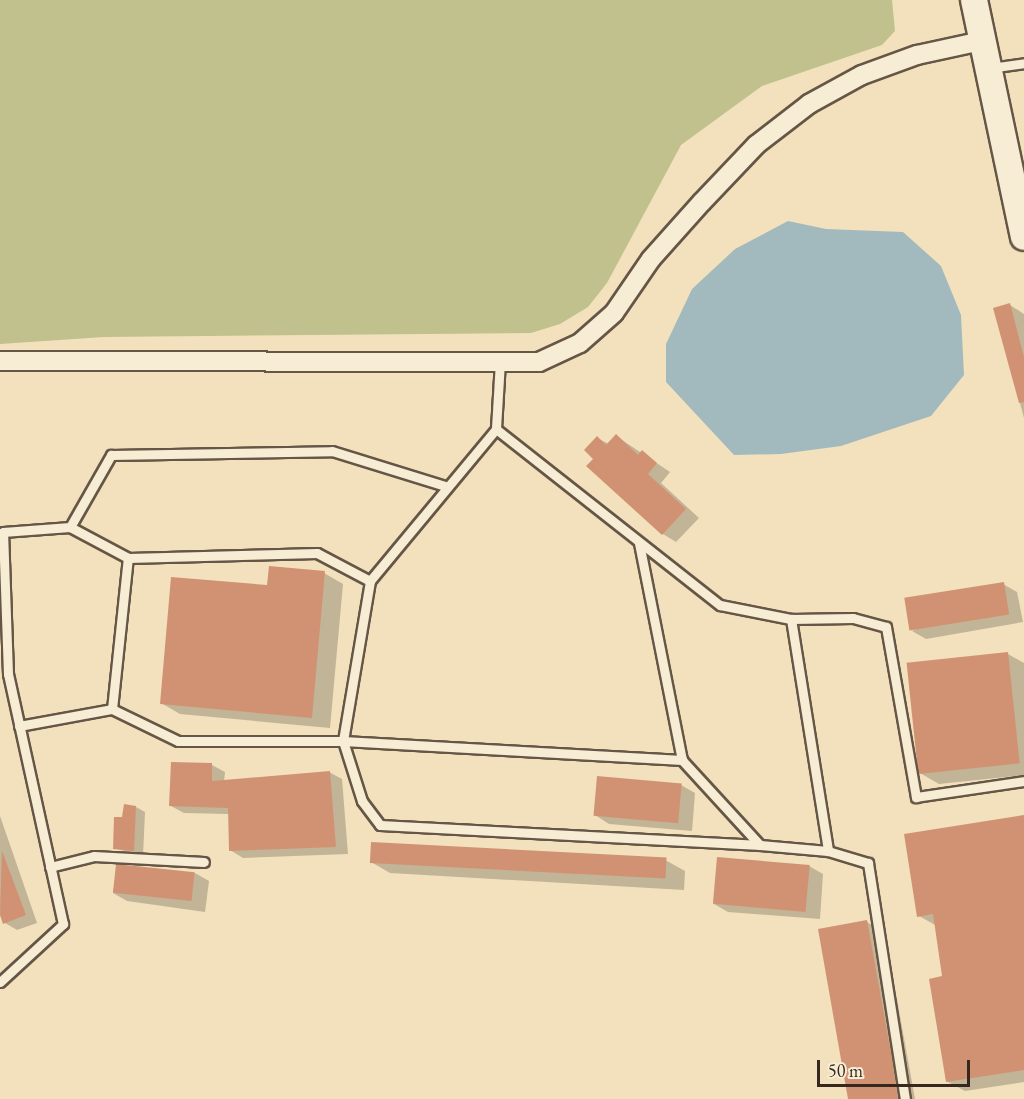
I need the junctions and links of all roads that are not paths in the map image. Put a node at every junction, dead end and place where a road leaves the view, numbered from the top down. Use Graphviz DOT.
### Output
graph roads {
  1 [pos="974,0"];
  2 [pos="981,41"];
  3 [pos="1024,63"];
  4 [pos="987,68"];
  5 [pos="1024,237"];
  6 [pos="0,361"];
  7 [pos="500,361"];
  8 [pos="496,429"];
  9 [pos="448,487"];
  10 [pos="70,527"];
  11 [pos="639,543"];
  12 [pos="129,558"];
  13 [pos="370,581"];
  14 [pos="791,619"];
  15 [pos="112,709"];
  16 [pos="19,726"];
  17 [pos="343,741"];
  18 [pos="682,760"];
  19 [pos="1024,781"];
  20 [pos="760,845"];
  21 [pos="828,851"];
  22 [pos="204,862"];
  23 [pos="50,867"];
  24 [pos="0,982"];
  25 [pos="905,1099"];
  1 -- 2 [label="main road"];
  2 -- 4 [label="main road"];
  2 -- 7 [label="street"];
  3 -- 4 [label="lane"];
  4 -- 5 [label="main road"];
  6 -- 7 [label="street"];
  7 -- 8 [label="lane"];
  8 -- 9 [label="lane"];
  8 -- 11 [label="lane"];
  9 -- 10 [label="lane"];
  9 -- 13 [label="lane"];
  10 -- 12 [label="lane"];
  10 -- 16 [label="lane"];
  11 -- 14 [label="lane"];
  11 -- 18 [label="lane"];
  12 -- 13 [label="lane"];
  12 -- 15 [label="lane"];
  13 -- 17 [label="lane"];
  14 -- 19 [label="lane"];
  14 -- 21 [label="lane"];
  15 -- 16 [label="lane"];
  15 -- 17 [label="lane"];
  16 -- 23 [label="lane"];
  17 -- 18 [label="lane"];
  17 -- 20 [label="lane"];
  18 -- 20 [label="lane"];
  20 -- 21 [label="lane"];
  21 -- 25 [label="lane"];
  22 -- 23 [label="lane"];
  23 -- 24 [label="lane"];
}
